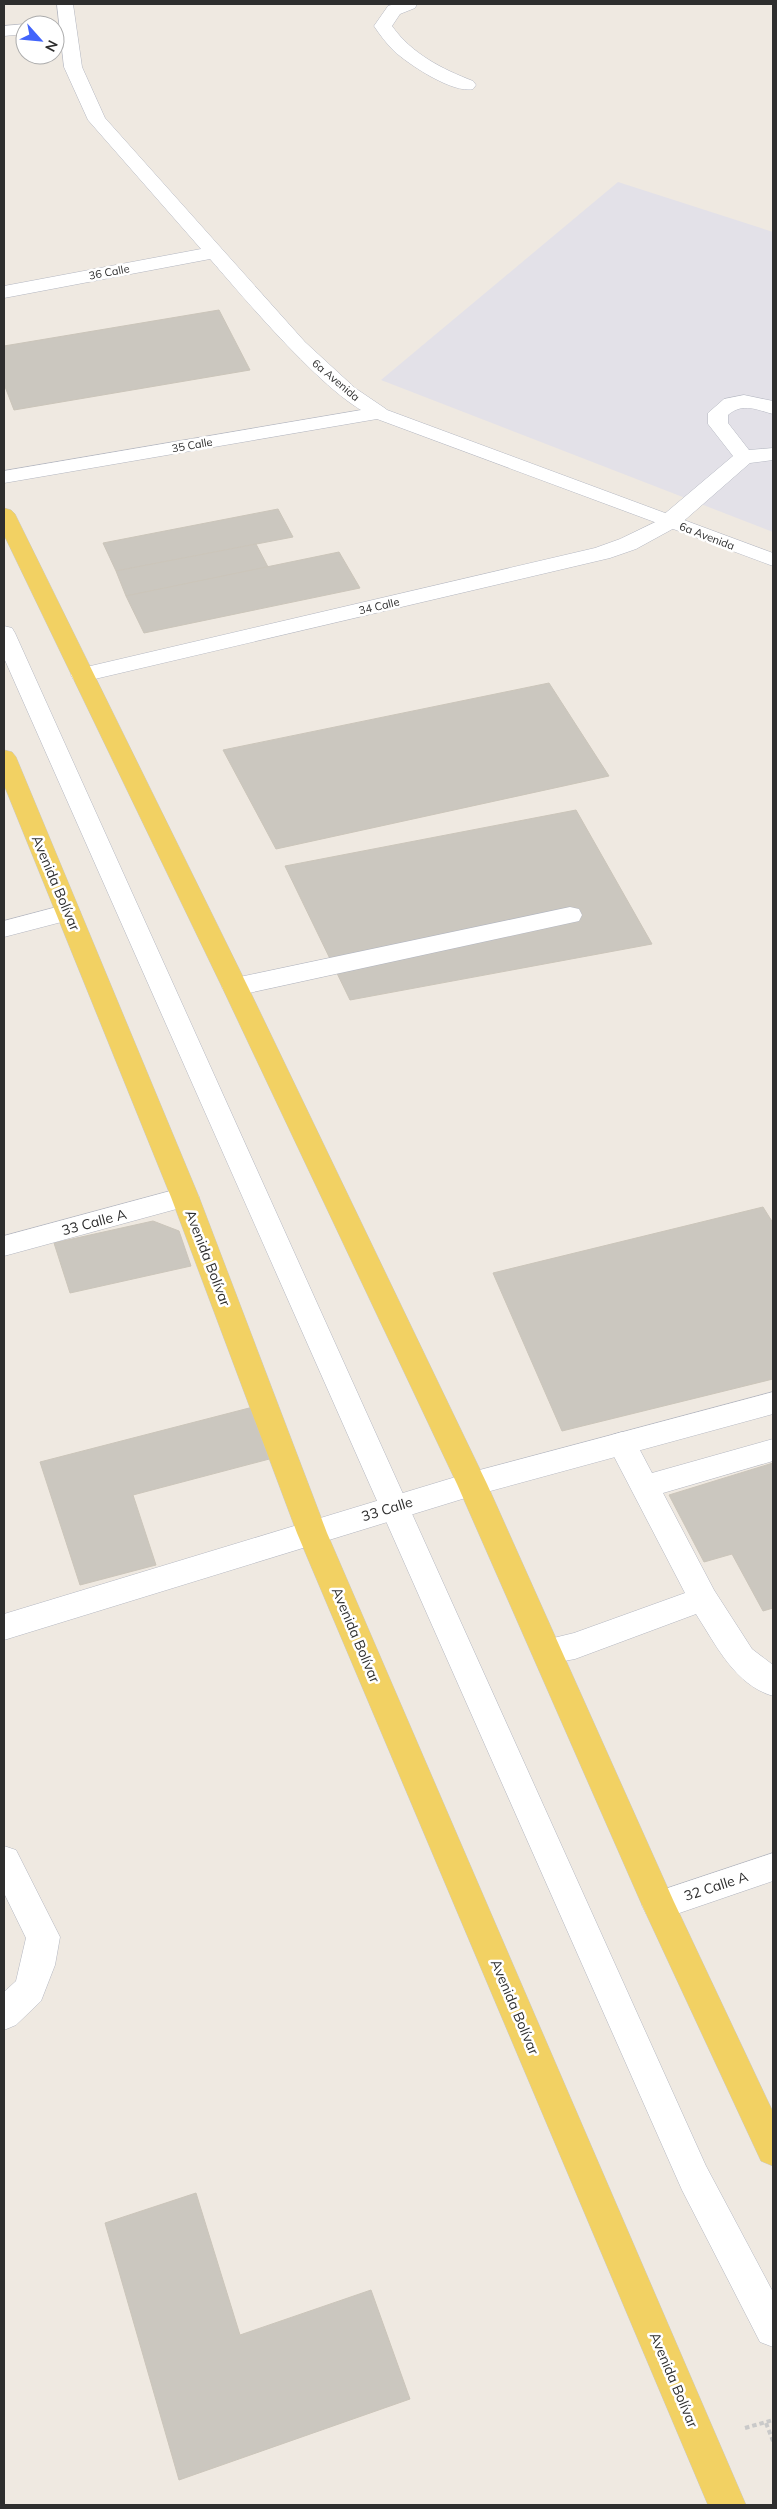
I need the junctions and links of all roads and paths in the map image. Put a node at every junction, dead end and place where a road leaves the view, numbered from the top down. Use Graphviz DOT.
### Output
graph roads {
  1 [pos="408,4"];
  2 [pos="65,40"];
  3 [pos="467,85"];
  4 [pos="215,252"];
  5 [pos="4,292"];
  6 [pos="773,408"];
  7 [pos="379,413"];
  8 [pos="773,454"];
  9 [pos="744,457"];
  10 [pos="4,477"];
  11 [pos="4,514"];
  12 [pos="670,522"];
  13 [pos="773,560"];
  14 [pos="4,633"];
  15 [pos="82,675"];
  16 [pos="4,757"];
  17 [pos="68,912"];
  18 [pos="570,915"];
  19 [pos="4,929"];
  20 [pos="235,986"];
  21 [pos="185,1197"];
  22 [pos="4,1246"];
  23 [pos="773,1403"];
  24 [pos="622,1443"];
  25 [pos="773,1450"];
  26 [pos="472,1484"];
  27 [pos="644,1487"];
  28 [pos="394,1507"];
  29 [pos="312,1533"];
  30 [pos="703,1599"];
  31 [pos="4,1627"];
  32 [pos="548,1651"];
  33 [pos="773,1683"];
  34 [pos="4,1860"];
  35 [pos="773,1866"];
  36 [pos="659,1905"];
  37 [pos="4,2014"];
  38 [pos="773,2149"];
  39 [pos="773,2329"];
  40 [pos="766,2423"];
  41 [pos="773,2440"];
  42 [pos="727,2505"];
  1 -- 3 [label="street"];
  2 -- 4 [label="street, 6a Avenida"];
  4 -- 5 [label="street, 36 Calle"];
  4 -- 7 [label="street, 6a Avenida"];
  6 -- 9 [label="street"];
  7 -- 10 [label="street, 35 Calle"];
  7 -- 12 [label="street, 6a Avenida"];
  8 -- 9 [label="street"];
  9 -- 12 [label="street, 34 Calle"];
  11 -- 15 [label="main road"];
  12 -- 13 [label="street, 6a Avenida"];
  12 -- 15 [label="street, 34 Calle"];
  14 -- 28 [label="street"];
  15 -- 20 [label="main road"];
  16 -- 17 [label="main road, Avenida Bolívar"];
  17 -- 19 [label="street"];
  17 -- 21 [label="main road, Avenida Bolívar"];
  18 -- 20 [label="street"];
  20 -- 26 [label="main road"];
  21 -- 22 [label="street, 33 Calle A"];
  21 -- 29 [label="main road, Avenida Bolívar"];
  23 -- 24 [label="street, 33 Calle"];
  24 -- 26 [label="street, 33 Calle"];
  24 -- 27 [label="street"];
  25 -- 27 [label="street"];
  26 -- 28 [label="street, 33 Calle"];
  26 -- 32 [label="main road"];
  27 -- 30 [label="street"];
  28 -- 29 [label="street, 33 Calle"];
  28 -- 39 [label="street"];
  29 -- 31 [label="street, 33 Calle"];
  29 -- 42 [label="main road, Avenida Bolívar"];
  30 -- 32 [label="street"];
  30 -- 33 [label="street"];
  32 -- 36 [label="main road"];
  34 -- 37 [label="street"];
  35 -- 36 [label="street, 32 Calle A"];
  36 -- 38 [label="main road"];
  40 -- 41 [label="path"];
}
